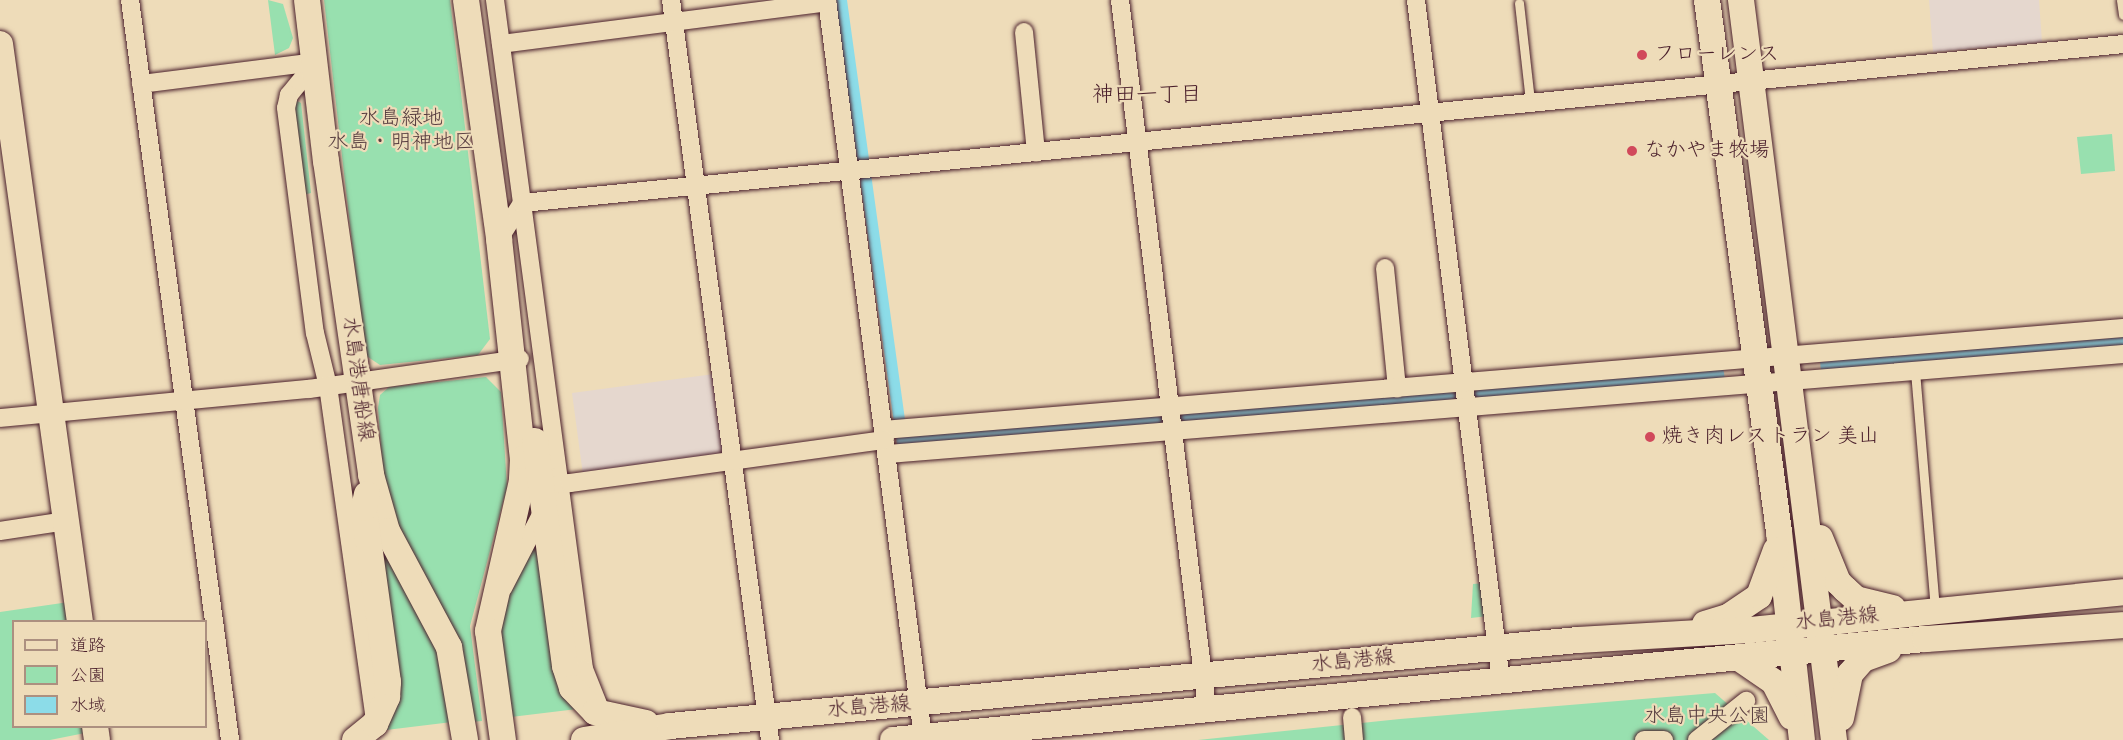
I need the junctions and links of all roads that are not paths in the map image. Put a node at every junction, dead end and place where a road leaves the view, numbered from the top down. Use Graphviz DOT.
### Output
graph roads {
  1 [pos="130,0"];
  2 [pos="307,0"];
  3 [pos="466,0"];
  4 [pos="495,0"];
  5 [pos="670,0"];
  6 [pos="1120,0"];
  7 [pos="1416,0"];
  8 [pos="1707,0"];
  9 [pos="1742,0"];
  10 [pos="2121,0"];
  11 [pos="827,1"];
  12 [pos="1519,3"];
  13 [pos="2123,15"];
  14 [pos="674,22"];
  15 [pos="1024,32"];
  16 [pos="0,44"];
  17 [pos="501,44"];
  18 [pos="2123,44"];
  19 [pos="316,62"];
  20 [pos="1752,80"];
  21 [pos="141,84"];
  22 [pos="1718,84"];
  23 [pos="1530,101"];
  24 [pos="1432,112"];
  25 [pos="1137,142"];
  26 [pos="1036,152"];
  27 [pos="860,169"];
  28 [pos="489,174"];
  29 [pos="696,186"];
  30 [pos="522,202"];
  31 [pos="499,239"];
  32 [pos="1385,268"];
  33 [pos="2123,328"];
  34 [pos="2083,344"];
  35 [pos="2123,354"];
  36 [pos="1788,355"];
  37 [pos="1756,357"];
  38 [pos="1914,358"];
  39 [pos="515,360"];
  40 [pos="357,381"];
  41 [pos="1790,382"];
  42 [pos="1759,384"];
  43 [pos="328,386"];
  44 [pos="1397,388"];
  45 [pos="1466,394"];
  46 [pos="185,399"];
  47 [pos="50,413"];
  48 [pos="0,418"];
  49 [pos="1173,419"];
  50 [pos="892,436"];
  51 [pos="734,461"];
  52 [pos="539,466"];
  53 [pos="371,475"];
  54 [pos="559,484"];
  55 [pos="1805,495"];
  56 [pos="544,507"];
  57 [pos="66,521"];
  58 [pos="0,531"];
  59 [pos="1779,532"];
  60 [pos="2123,592"];
  61 [pos="491,607"];
  62 [pos="1929,610"];
  63 [pos="80,620"];
  64 [pos="1820,622"];
  65 [pos="2123,625"];
  66 [pos="1789,626"];
  67 [pos="1676,633"];
  68 [pos="1925,639"];
  69 [pos="1498,648"];
  70 [pos="1824,649"];
  71 [pos="1792,652"];
  72 [pos="1739,658"];
  73 [pos="1204,676"];
  74 [pos="214,679"];
  75 [pos="1501,681"];
  76 [pos="1746,701"];
  77 [pos="919,703"];
  78 [pos="1207,710"];
  79 [pos="604,714"];
  80 [pos="1352,717"];
  81 [pos="375,724"];
  82 [pos="670,726"];
  83 [pos="769,728"];
  84 [pos="923,737"];
  85 [pos="230,740"];
  86 [pos="355,740"];
  87 [pos="465,740"];
  88 [pos="503,740"];
  89 [pos="584,740"];
  90 [pos="892,740"];
  91 [pos="1354,740"];
  92 [pos="1644,740"];
  93 [pos="1664,740"];
  94 [pos="1697,740"];
  95 [pos="1800,740"];
  96 [pos="1834,740"];
  97 [pos="1841,740"];
  1 -- 21 [label="street"];
  2 -- 19 [label="main road, 水島港唐船線"];
  3 -- 28 [label="main road"];
  4 -- 17 [label="street"];
  5 -- 14 [label="street"];
  6 -- 25 [label="street"];
  7 -- 24 [label="street"];
  8 -- 22 [label="main road"];
  9 -- 20 [label="main road"];
  10 -- 13 [label="lane"];
  11 -- 14 [label="street"];
  11 -- 27 [label="street"];
  12 -- 23 [label="lane"];
  14 -- 17 [label="street"];
  14 -- 29 [label="street"];
  15 -- 26 [label="street"];
  16 -- 47 [label="main road"];
  17 -- 30 [label="street"];
  18 -- 20 [label="street"];
  19 -- 21 [label="street"];
  19 -- 40 [label="main road, 水島港唐船線"];
  19 -- 43 [label="street"];
  20 -- 22 [label="street"];
  20 -- 36 [label="main road"];
  21 -- 46 [label="street"];
  22 -- 23 [label="street"];
  22 -- 37 [label="main road"];
  23 -- 24 [label="street"];
  24 -- 25 [label="street"];
  24 -- 45 [label="street"];
  25 -- 26 [label="street"];
  25 -- 49 [label="street"];
  26 -- 27 [label="street"];
  27 -- 29 [label="street"];
  27 -- 50 [label="street"];
  28 -- 30 [label="street"];
  28 -- 31 [label="main road"];
  29 -- 30 [label="street"];
  29 -- 51 [label="street"];
  30 -- 31 [label="street"];
  30 -- 54 [label="street"];
  31 -- 39 [label="main road"];
  32 -- 44 [label="street"];
  33 -- 34 [label="street"];
  34 -- 35 [label="street"];
  34 -- 38 [label="street"];
  34 -- 38 [label="street"];
  36 -- 37 [label="street"];
  36 -- 38 [label="street"];
  36 -- 41 [label="main road"];
  37 -- 42 [label="main road"];
  37 -- 45 [label="street"];
  38 -- 41 [label="street"];
  38 -- 62 [label="lane"];
  39 -- 40 [label="street"];
  39 -- 52 [label="main road"];
  39 -- 61 [label="main road"];
  40 -- 43 [label="street"];
  40 -- 53 [label="main road, 水島港唐船線"];
  41 -- 42 [label="street"];
  41 -- 55 [label="main road"];
  42 -- 45 [label="street"];
  42 -- 59 [label="main road"];
  43 -- 46 [label="street"];
  43 -- 81 [label="street"];
  44 -- 45 [label="street"];
  44 -- 49 [label="street"];
  45 -- 49 [label="street"];
  45 -- 69 [label="street"];
  46 -- 47 [label="street"];
  46 -- 74 [label="street"];
  47 -- 48 [label="street"];
  47 -- 57 [label="main road"];
  49 -- 50 [label="street"];
  49 -- 50 [label="street"];
  49 -- 73 [label="street"];
  50 -- 51 [label="street"];
  50 -- 77 [label="street"];
  51 -- 54 [label="street"];
  51 -- 83 [label="street"];
  52 -- 54 [label="street"];
  52 -- 56 [label="main road"];
  53 -- 81 [label="main road"];
  53 -- 87 [label="main road, 水島港唐船線"];
  54 -- 56 [label="street"];
  54 -- 79 [label="street"];
  55 -- 62 [label="main road"];
  55 -- 64 [label="main road"];
  56 -- 61 [label="street"];
  56 -- 79 [label="main road"];
  57 -- 58 [label="street"];
  57 -- 63 [label="main road"];
  59 -- 66 [label="main road"];
  59 -- 67 [label="main road"];
  60 -- 62 [label="main road, 水島港線"];
  61 -- 88 [label="main road"];
  62 -- 64 [label="main road, 水島港線"];
  64 -- 66 [label="main road, 水島港線"];
  64 -- 70 [label="main road"];
  65 -- 68 [label="main road, 水島港線"];
  66 -- 67 [label="main road, 水島港線"];
  66 -- 71 [label="main road"];
  67 -- 69 [label="main road, 水島港線"];
  68 -- 70 [label="main road, 水島港線"];
  68 -- 97 [label="main road"];
  69 -- 73 [label="main road, 水島港線"];
  69 -- 75 [label="street"];
  70 -- 71 [label="main road, 水島港線"];
  70 -- 96 [label="main road"];
  71 -- 72 [label="main road, 水島港線"];
  71 -- 95 [label="main road"];
  72 -- 75 [label="main road, 水島港線"];
  72 -- 95 [label="main road"];
  73 -- 77 [label="main road, 水島港線"];
  73 -- 78 [label="street"];
  74 -- 85 [label="street"];
  75 -- 78 [label="main road, 水島港線"];
  76 -- 94 [label="street"];
  77 -- 83 [label="main road, 水島港線"];
  77 -- 84 [label="street"];
  78 -- 84 [label="main road, 水島港線"];
  79 -- 82 [label="main road"];
  80 -- 91 [label="street"];
  81 -- 86 [label="main road"];
  82 -- 83 [label="main road, 水島港線"];
  82 -- 89 [label="main road, 水島港線"];
  84 -- 90 [label="main road, 水島港線"];
  92 -- 93 [label="street"];
}
